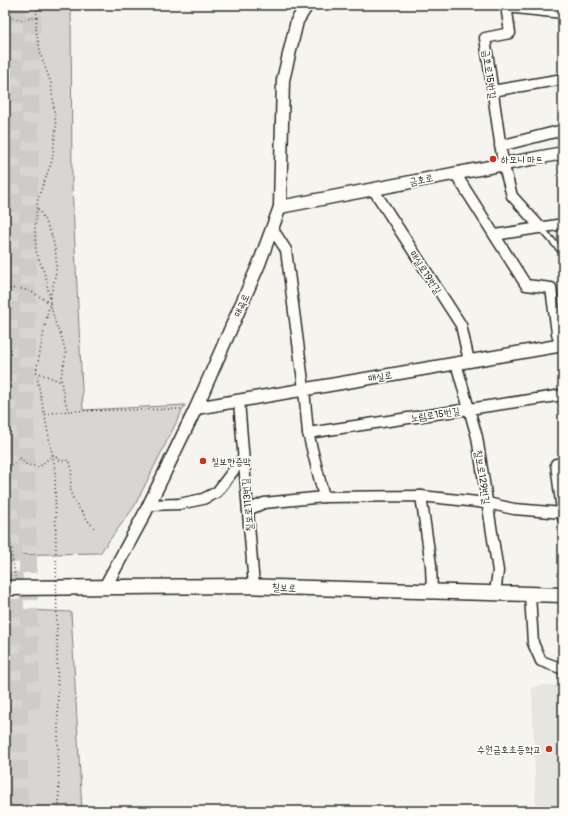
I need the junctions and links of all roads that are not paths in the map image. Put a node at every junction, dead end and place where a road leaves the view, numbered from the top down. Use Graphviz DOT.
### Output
graph roads {
  1 [pos="308,5"];
  2 [pos="506,6"];
  3 [pos="563,13"];
  4 [pos="563,79"];
  5 [pos="492,91"];
  6 [pos="563,130"];
  7 [pos="500,146"];
  8 [pos="563,153"];
  9 [pos="503,164"];
  10 [pos="455,173"];
  11 [pos="372,189"];
  12 [pos="280,207"];
  13 [pos="563,224"];
  14 [pos="272,228"];
  15 [pos="541,228"];
  16 [pos="495,235"];
  17 [pos="563,253"];
  18 [pos="562,345"];
  19 [pos="469,361"];
  20 [pos="456,363"];
  21 [pos="304,390"];
  22 [pos="563,395"];
  23 [pos="239,401"];
  24 [pos="196,408"];
  25 [pos="469,409"];
  26 [pos="308,433"];
  27 [pos="243,458"];
  28 [pos="563,463"];
  29 [pos="420,496"];
  30 [pos="324,497"];
  31 [pos="562,500"];
  32 [pos="487,503"];
  33 [pos="149,505"];
  34 [pos="248,510"];
  35 [pos="563,515"];
  36 [pos="254,586"];
  37 [pos="105,587"];
  38 [pos="11,588"];
  39 [pos="432,592"];
  40 [pos="496,594"];
  41 [pos="530,594"];
  42 [pos="563,595"];
  43 [pos="563,668"];
  1 -- 12 [label="street, 매곡로"];
  2 -- 3 [label="street"];
  2 -- 5 [label="street, 금호로15번길"];
  4 -- 5 [label="street"];
  5 -- 7 [label="street, 금호로15번길"];
  6 -- 7 [label="street"];
  7 -- 9 [label="street, 금호로15번길"];
  8 -- 9 [label="street, 금호로"];
  9 -- 10 [label="street, 금호로"];
  9 -- 15 [label="street, 금호로15번길"];
  10 -- 11 [label="street, 금호로"];
  10 -- 16 [label="street"];
  11 -- 12 [label="street, 금호로"];
  11 -- 19 [label="street, 매실로19번길"];
  12 -- 14 [label="street, 매곡로"];
  13 -- 15 [label="street"];
  14 -- 21 [label="street"];
  14 -- 24 [label="street, 매곡로"];
  15 -- 16 [label="street"];
  15 -- 17 [label="lane"];
  16 -- 18 [label="street"];
  18 -- 19 [label="street, 매실로"];
  19 -- 20 [label="street, 매실로"];
  20 -- 21 [label="street, 매실로"];
  20 -- 25 [label="street, 칠보로129번길"];
  21 -- 23 [label="street, 매실로"];
  21 -- 26 [label="street"];
  22 -- 25 [label="street, 노림로15번길"];
  23 -- 24 [label="street, 매실로"];
  23 -- 27 [label="street, 칠보로113번길"];
  24 -- 33 [label="street, 매곡로"];
  25 -- 26 [label="street, 노림로15번길"];
  25 -- 32 [label="street, 칠보로129번길"];
  26 -- 30 [label="street"];
  27 -- 33 [label="street"];
  27 -- 34 [label="street, 칠보로113번길"];
  28 -- 31 [label="street"];
  29 -- 30 [label="street"];
  29 -- 32 [label="street"];
  29 -- 39 [label="street"];
  30 -- 34 [label="street"];
  31 -- 35 [label="street"];
  32 -- 35 [label="street"];
  32 -- 40 [label="street, 칠보로129번길"];
  33 -- 37 [label="street, 매곡로"];
  34 -- 36 [label="street, 칠보로113번길"];
  36 -- 37 [label="main road, 칠보로"];
  36 -- 39 [label="main road, 칠보로"];
  37 -- 38 [label="main road, 칠보로"];
  39 -- 40 [label="main road, 칠보로"];
  40 -- 41 [label="main road, 칠보로"];
  41 -- 42 [label="main road, 칠보로"];
  41 -- 43 [label="street"];
}
